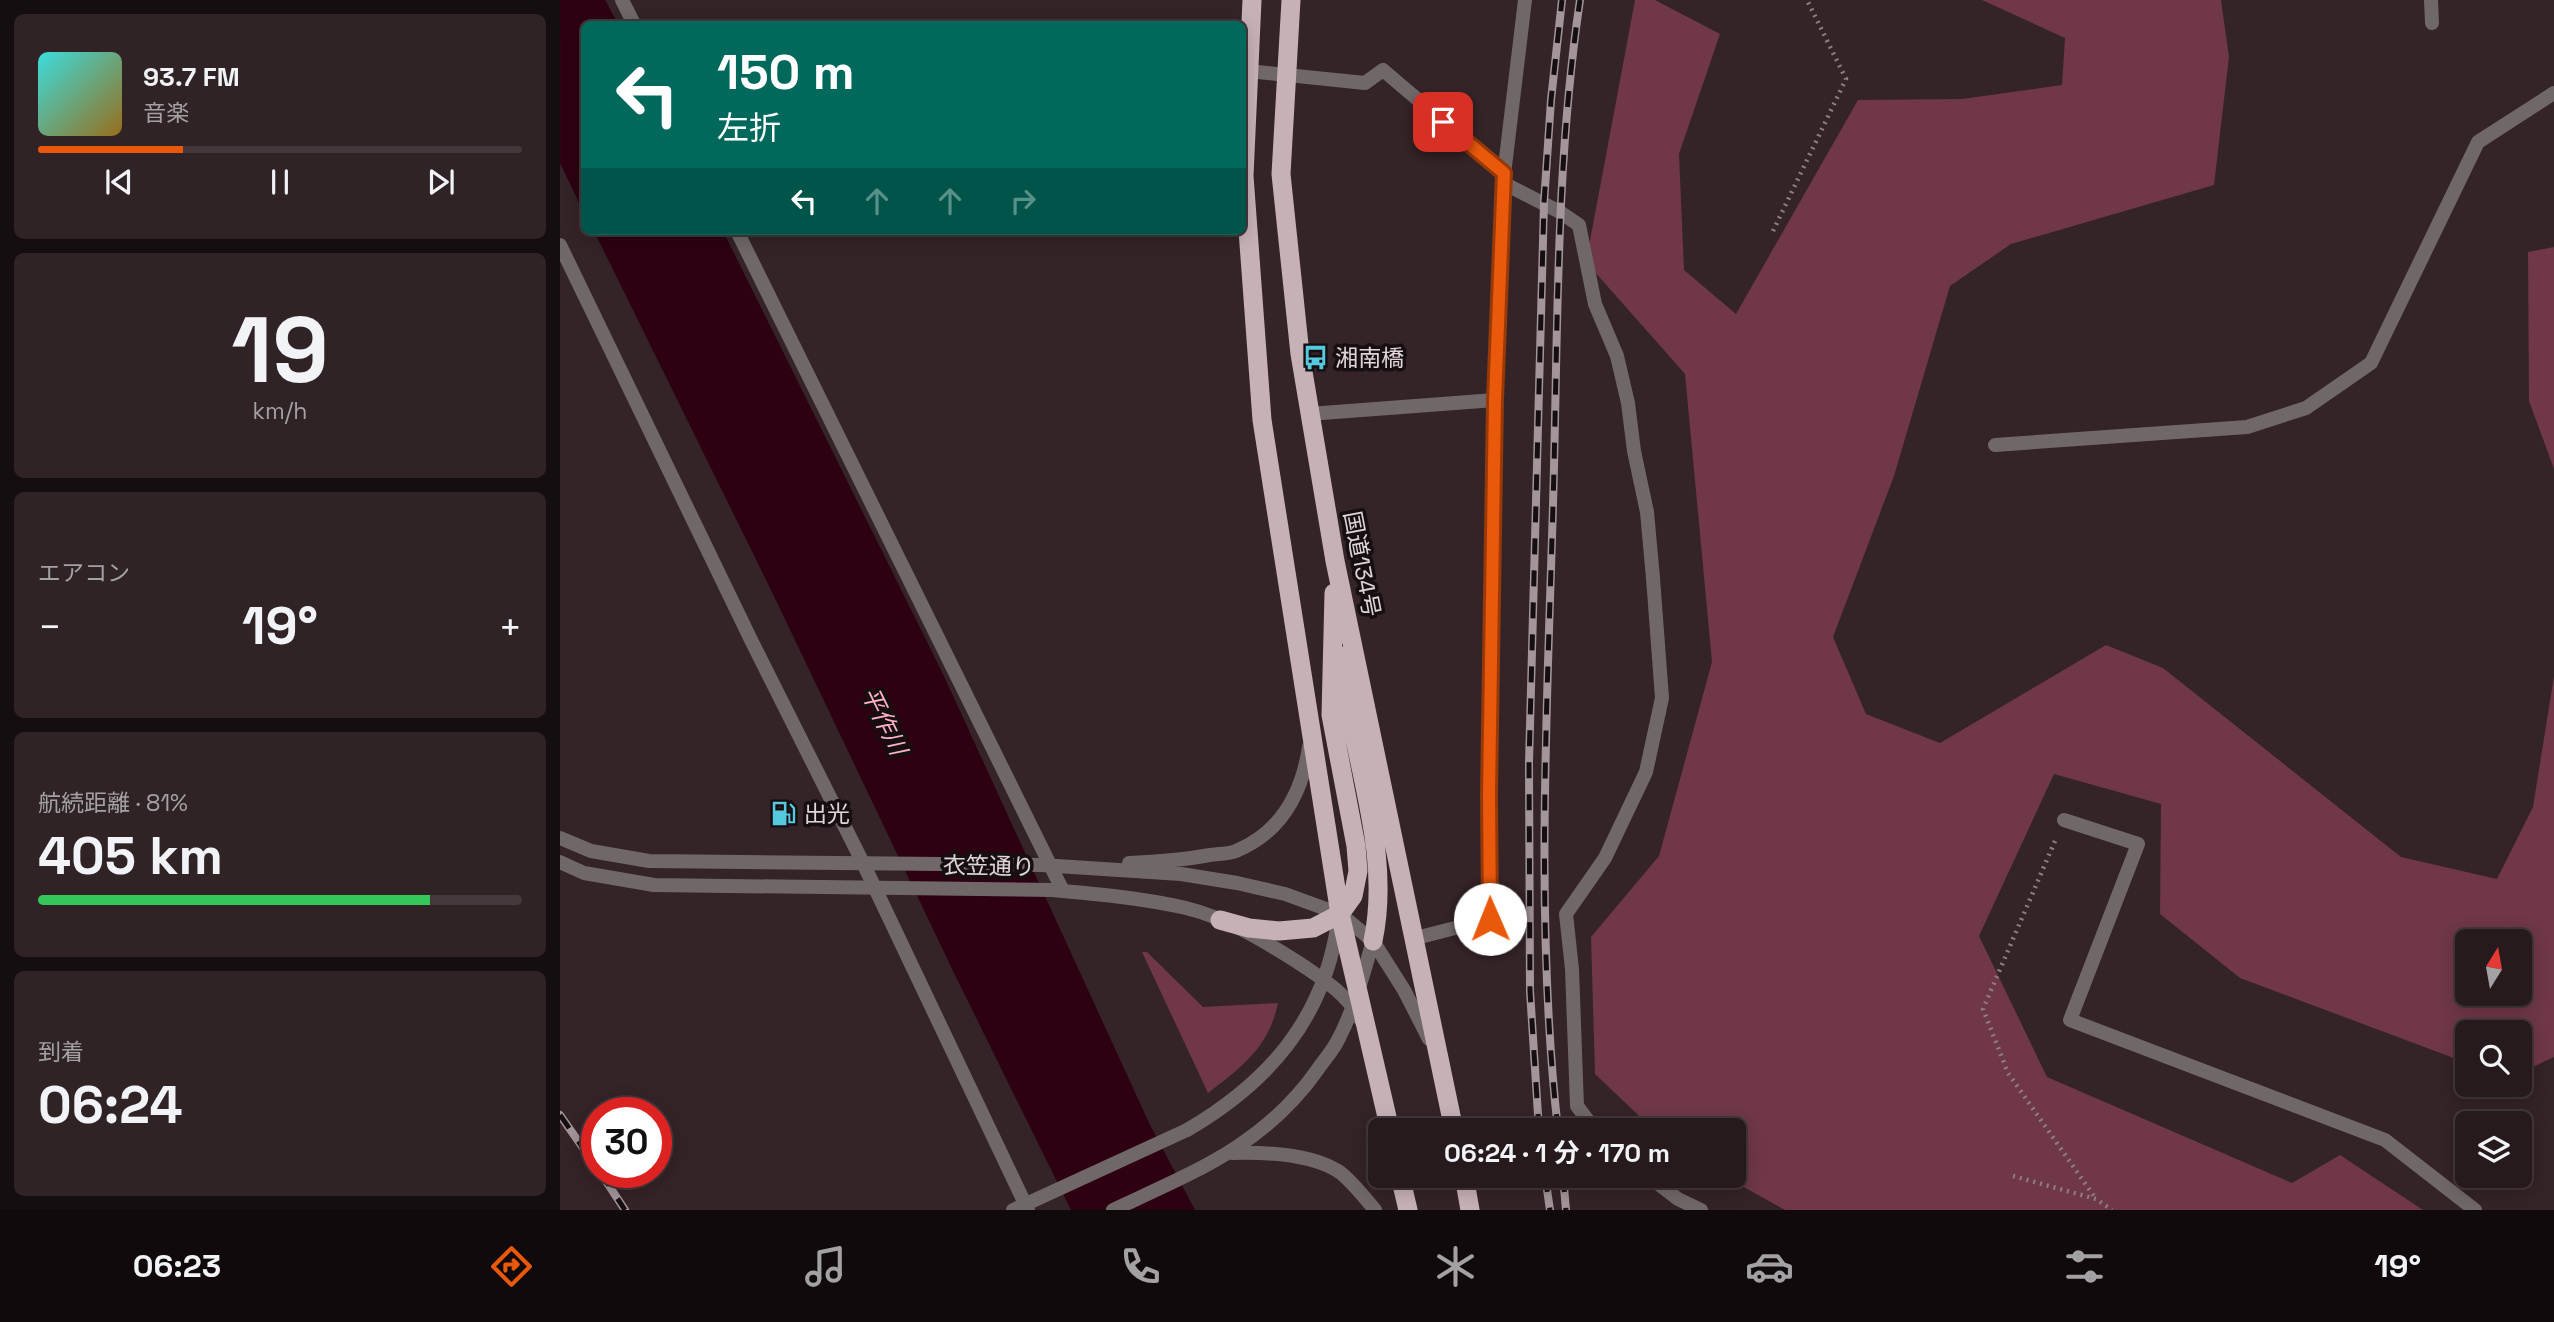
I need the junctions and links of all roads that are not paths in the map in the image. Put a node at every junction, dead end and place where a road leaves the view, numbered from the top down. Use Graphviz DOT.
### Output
graph roads {
  1 [pos="622,0"];
  2 [pos="1252,0"];
  3 [pos="1291,0"];
  4 [pos="1525,0"];
  5 [pos="2431,0"];
  6 [pos="632,21"];
  7 [pos="2432,23"];
  8 [pos="1248,71"];
  9 [pos="1286,75"];
  10 [pos="2554,93"];
  11 [pos="1246,124"];
  12 [pos="1504,178"];
  13 [pos="1246,203"];
  14 [pos="739,235"];
  15 [pos="560,245"];
  16 [pos="1495,400"];
  17 [pos="1309,414"];
  18 [pos="1995,445"];
  19 [pos="1335,561"];
  20 [pos="1310,740"];
  21 [pos="2064,820"];
  22 [pos="560,838"];
  23 [pos="560,862"];
  24 [pos="870,865"];
  25 [pos="1053,866"];
  26 [pos="881,888"];
  27 [pos="1058,890"];
  28 [pos="1340,914"];
  29 [pos="1220,920"];
  30 [pos="1416,938"];
  31 [pos="1373,941"];
  32 [pos="1325,981"];
  33 [pos="1355,1000"];
  34 [pos="1446,1086"];
  35 [pos="1387,1118"];
  36 [pos="1452,1118"];
  37 [pos="1586,1118"];
  38 [pos="1230,1153"];
  39 [pos="1403,1188"];
  40 [pos="1466,1188"];
  41 [pos="1659,1188"];
  42 [pos="1675,1205"];
  43 [pos="1013,1210"];
  44 [pos="1028,1210"];
  45 [pos="1113,1210"];
  46 [pos="1375,1210"];
  47 [pos="1408,1210"];
  48 [pos="1470,1210"];
  49 [pos="1701,1210"];
  50 [pos="2475,1210"];
  1 -- 6 [label="street"];
  2 -- 8 [label="highway"];
  3 -- 9 [label="highway, 国道134号"];
  4 -- 12 [label="street"];
  5 -- 7 [label="street"];
  8 -- 9 [label="street"];
  8 -- 11 [label="highway"];
  9 -- 12 [label="street"];
  9 -- 17 [label="highway, 国道134号"];
  10 -- 18 [label="street"];
  12 -- 16 [label="street"];
  12 -- 37 [label="street"];
  13 -- 20 [label="highway"];
  14 -- 25 [label="street"];
  15 -- 24 [label="street"];
  16 -- 17 [label="street"];
  16 -- 30 [label="street"];
  17 -- 19 [label="highway, 国道134号"];
  19 -- 28 [label="highway"];
  19 -- 30 [label="highway, 国道134号"];
  19 -- 31 [label="highway"];
  20 -- 25 [label="street, 衣笠通り"];
  20 -- 28 [label="highway"];
  21 -- 50 [label="street"];
  22 -- 24 [label="street, 衣笠通り"];
  23 -- 26 [label="street, 衣笠通り"];
  24 -- 25 [label="street, 衣笠通り"];
  24 -- 26 [label="street"];
  25 -- 27 [label="street"];
  25 -- 28 [label="street, 衣笠通り"];
  26 -- 27 [label="street, 衣笠通り"];
  26 -- 44 [label="street"];
  27 -- 29 [label="street, 衣笠通り"];
  28 -- 29 [label="highway"];
  28 -- 31 [label="street, 衣笠通り"];
  28 -- 32 [label="street"];
  28 -- 33 [label="highway"];
  29 -- 32 [label="street, 衣笠通り"];
  30 -- 34 [label="highway, 国道134号"];
  31 -- 33 [label="street"];
  31 -- 34 [label="street, 衣笠通り"];
  32 -- 33 [label="street, 衣笠通り"];
  32 -- 43 [label="street, bridge"];
  33 -- 35 [label="highway"];
  33 -- 38 [label="street"];
  34 -- 36 [label="highway, 国道134号"];
  38 -- 45 [label="street"];
  38 -- 46 [label="street"];
  39 -- 47 [label="highway"];
  40 -- 48 [label="highway"];
  41 -- 42 [label="street"];
  42 -- 49 [label="street"];
}
